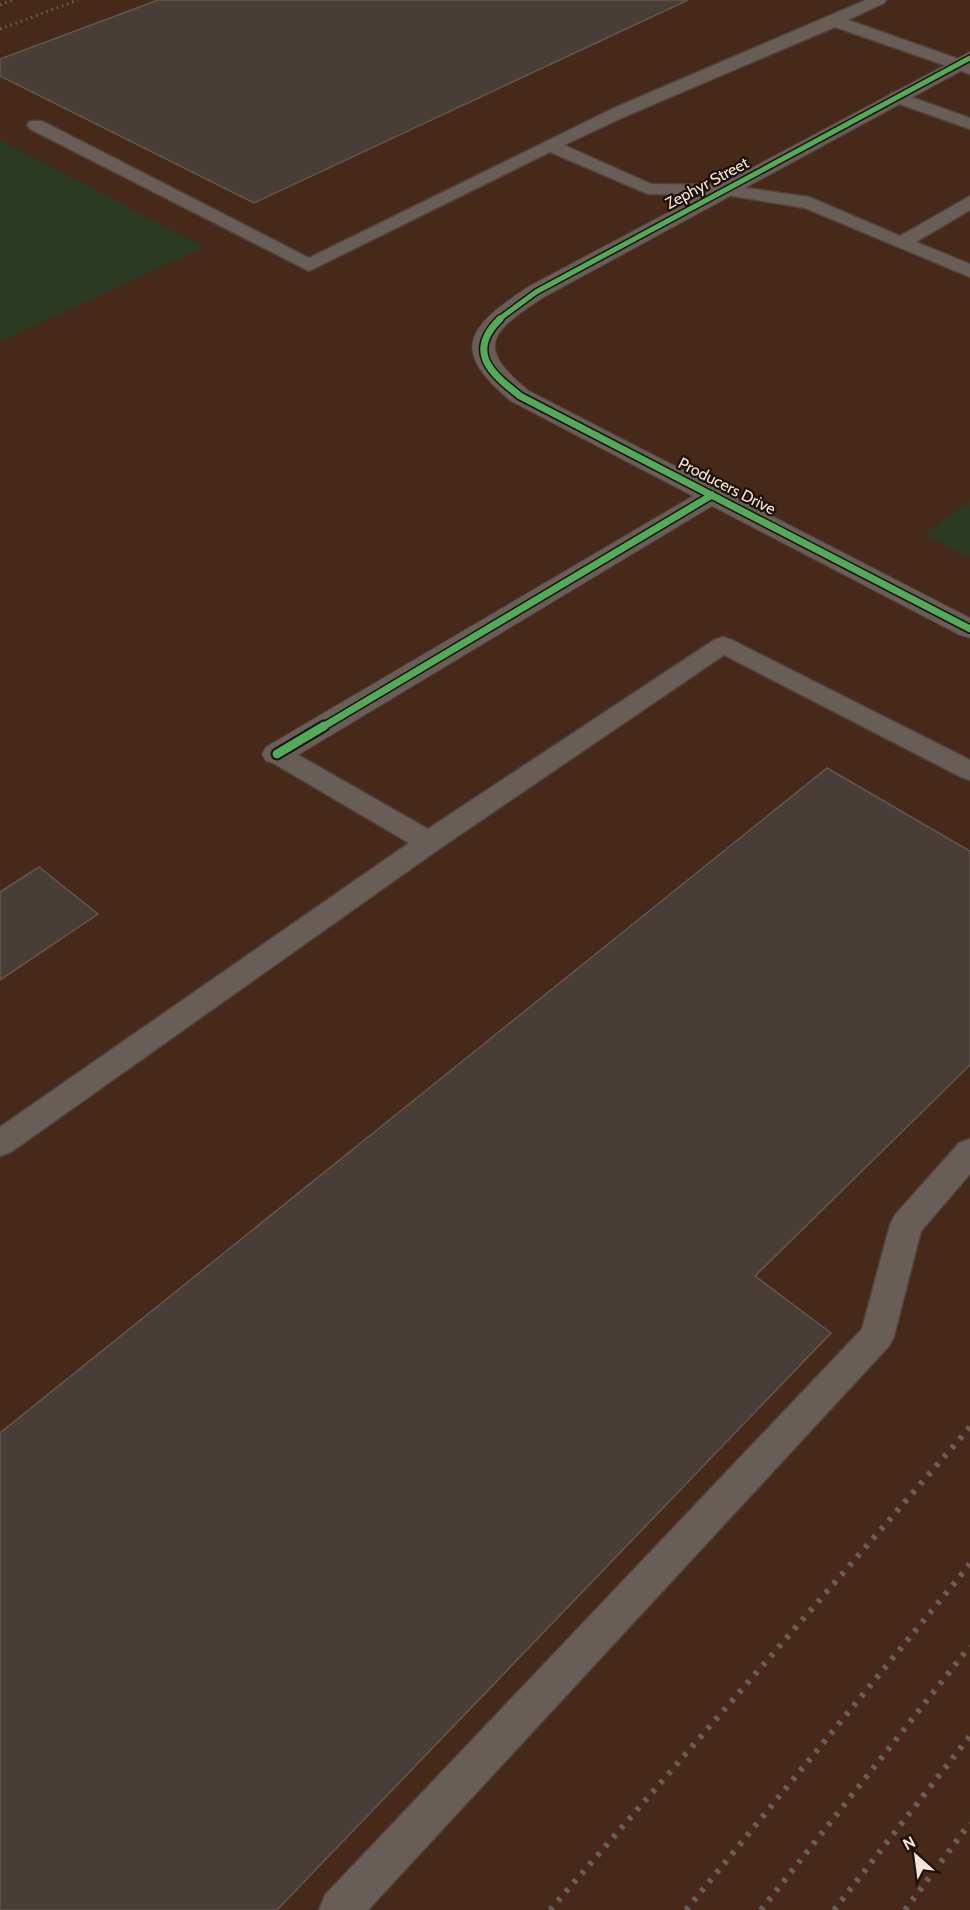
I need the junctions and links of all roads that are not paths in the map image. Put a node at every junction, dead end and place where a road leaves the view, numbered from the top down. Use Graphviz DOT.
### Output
graph roads {
  1 [pos="878,0"];
  2 [pos="834,21"];
  3 [pos="966,64"];
  4 [pos="897,97"];
  5 [pos="970,124"];
  6 [pos="36,125"];
  7 [pos="550,145"];
  8 [pos="726,190"];
  9 [pos="970,202"];
  10 [pos="901,243"];
  11 [pos="970,271"];
  12 [pos="483,356"];
  13 [pos="712,495"];
  14 [pos="970,629"];
  15 [pos="277,754"];
  16 [pos="970,771"];
  17 [pos="429,842"];
  18 [pos="0,1143"];
  19 [pos="970,1152"];
  20 [pos="340,1910"];
  1 -- 2 [label="lane"];
  2 -- 3 [label="lane"];
  2 -- 7 [label="lane"];
  3 -- 4 [label="street, Zephyr Street"];
  4 -- 5 [label="lane"];
  4 -- 8 [label="street, Zephyr Street"];
  6 -- 7 [label="lane"];
  7 -- 8 [label="lane"];
  8 -- 10 [label="lane"];
  8 -- 12 [label="street, Zephyr Street"];
  9 -- 10 [label="lane"];
  10 -- 11 [label="lane"];
  12 -- 13 [label="street, Producers Drive"];
  13 -- 14 [label="street, Producers Drive"];
  13 -- 15 [label="street"];
  15 -- 17 [label="lane"];
  16 -- 17 [label="lane"];
  17 -- 18 [label="lane"];
  19 -- 20 [label="lane"];
}
